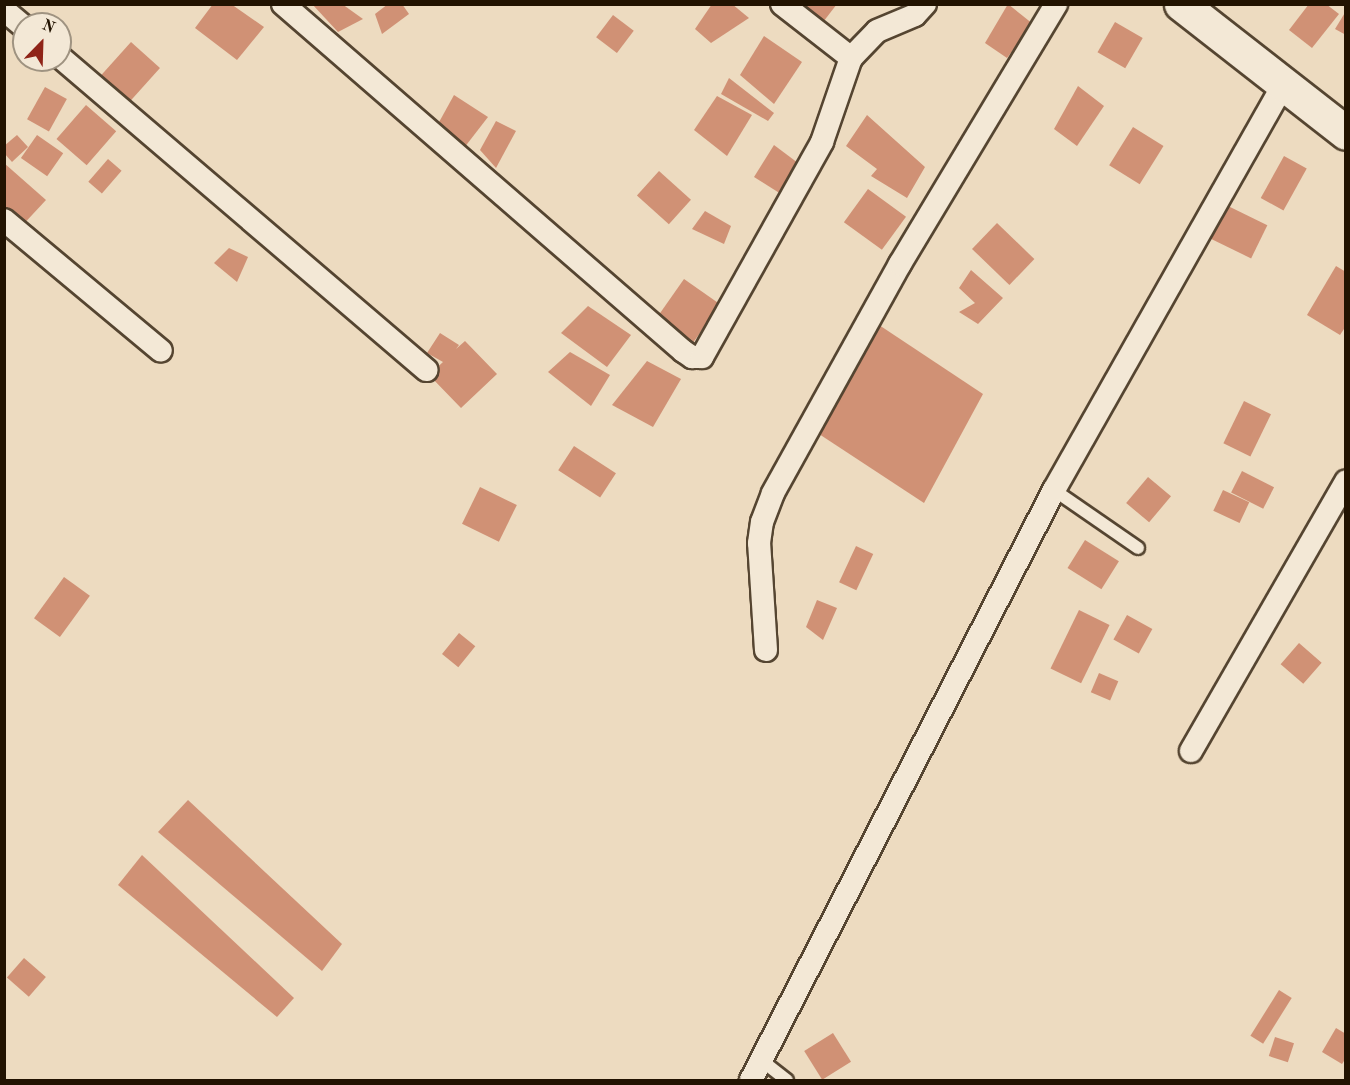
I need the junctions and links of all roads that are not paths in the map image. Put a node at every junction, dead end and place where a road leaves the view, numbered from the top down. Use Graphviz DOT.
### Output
graph roads {
  1 [pos="283,4"];
  2 [pos="782,4"];
  3 [pos="925,4"];
  4 [pos="1056,4"];
  5 [pos="1181,4"];
  6 [pos="852,58"];
  7 [pos="72,67"];
  8 [pos="1283,86"];
  9 [pos="1346,133"];
  10 [pos="4,220"];
  11 [pos="161,351"];
  12 [pos="426,370"];
  13 [pos="1346,482"];
  14 [pos="1054,490"];
  15 [pos="1138,548"];
  16 [pos="766,650"];
  17 [pos="1191,750"];
  18 [pos="756,1070"];
  19 [pos="787,1080"];
  1 -- 6 [label="street"];
  2 -- 6 [label="street"];
  3 -- 6 [label="street"];
  4 -- 16 [label="street"];
  5 -- 8 [label="main road"];
  7 -- 12 [label="street"];
  8 -- 9 [label="main road"];
  8 -- 14 [label="street"];
  10 -- 11 [label="street"];
  13 -- 17 [label="street"];
  14 -- 15 [label="lane"];
  14 -- 18 [label="street"];
  18 -- 19 [label="lane"];
}
